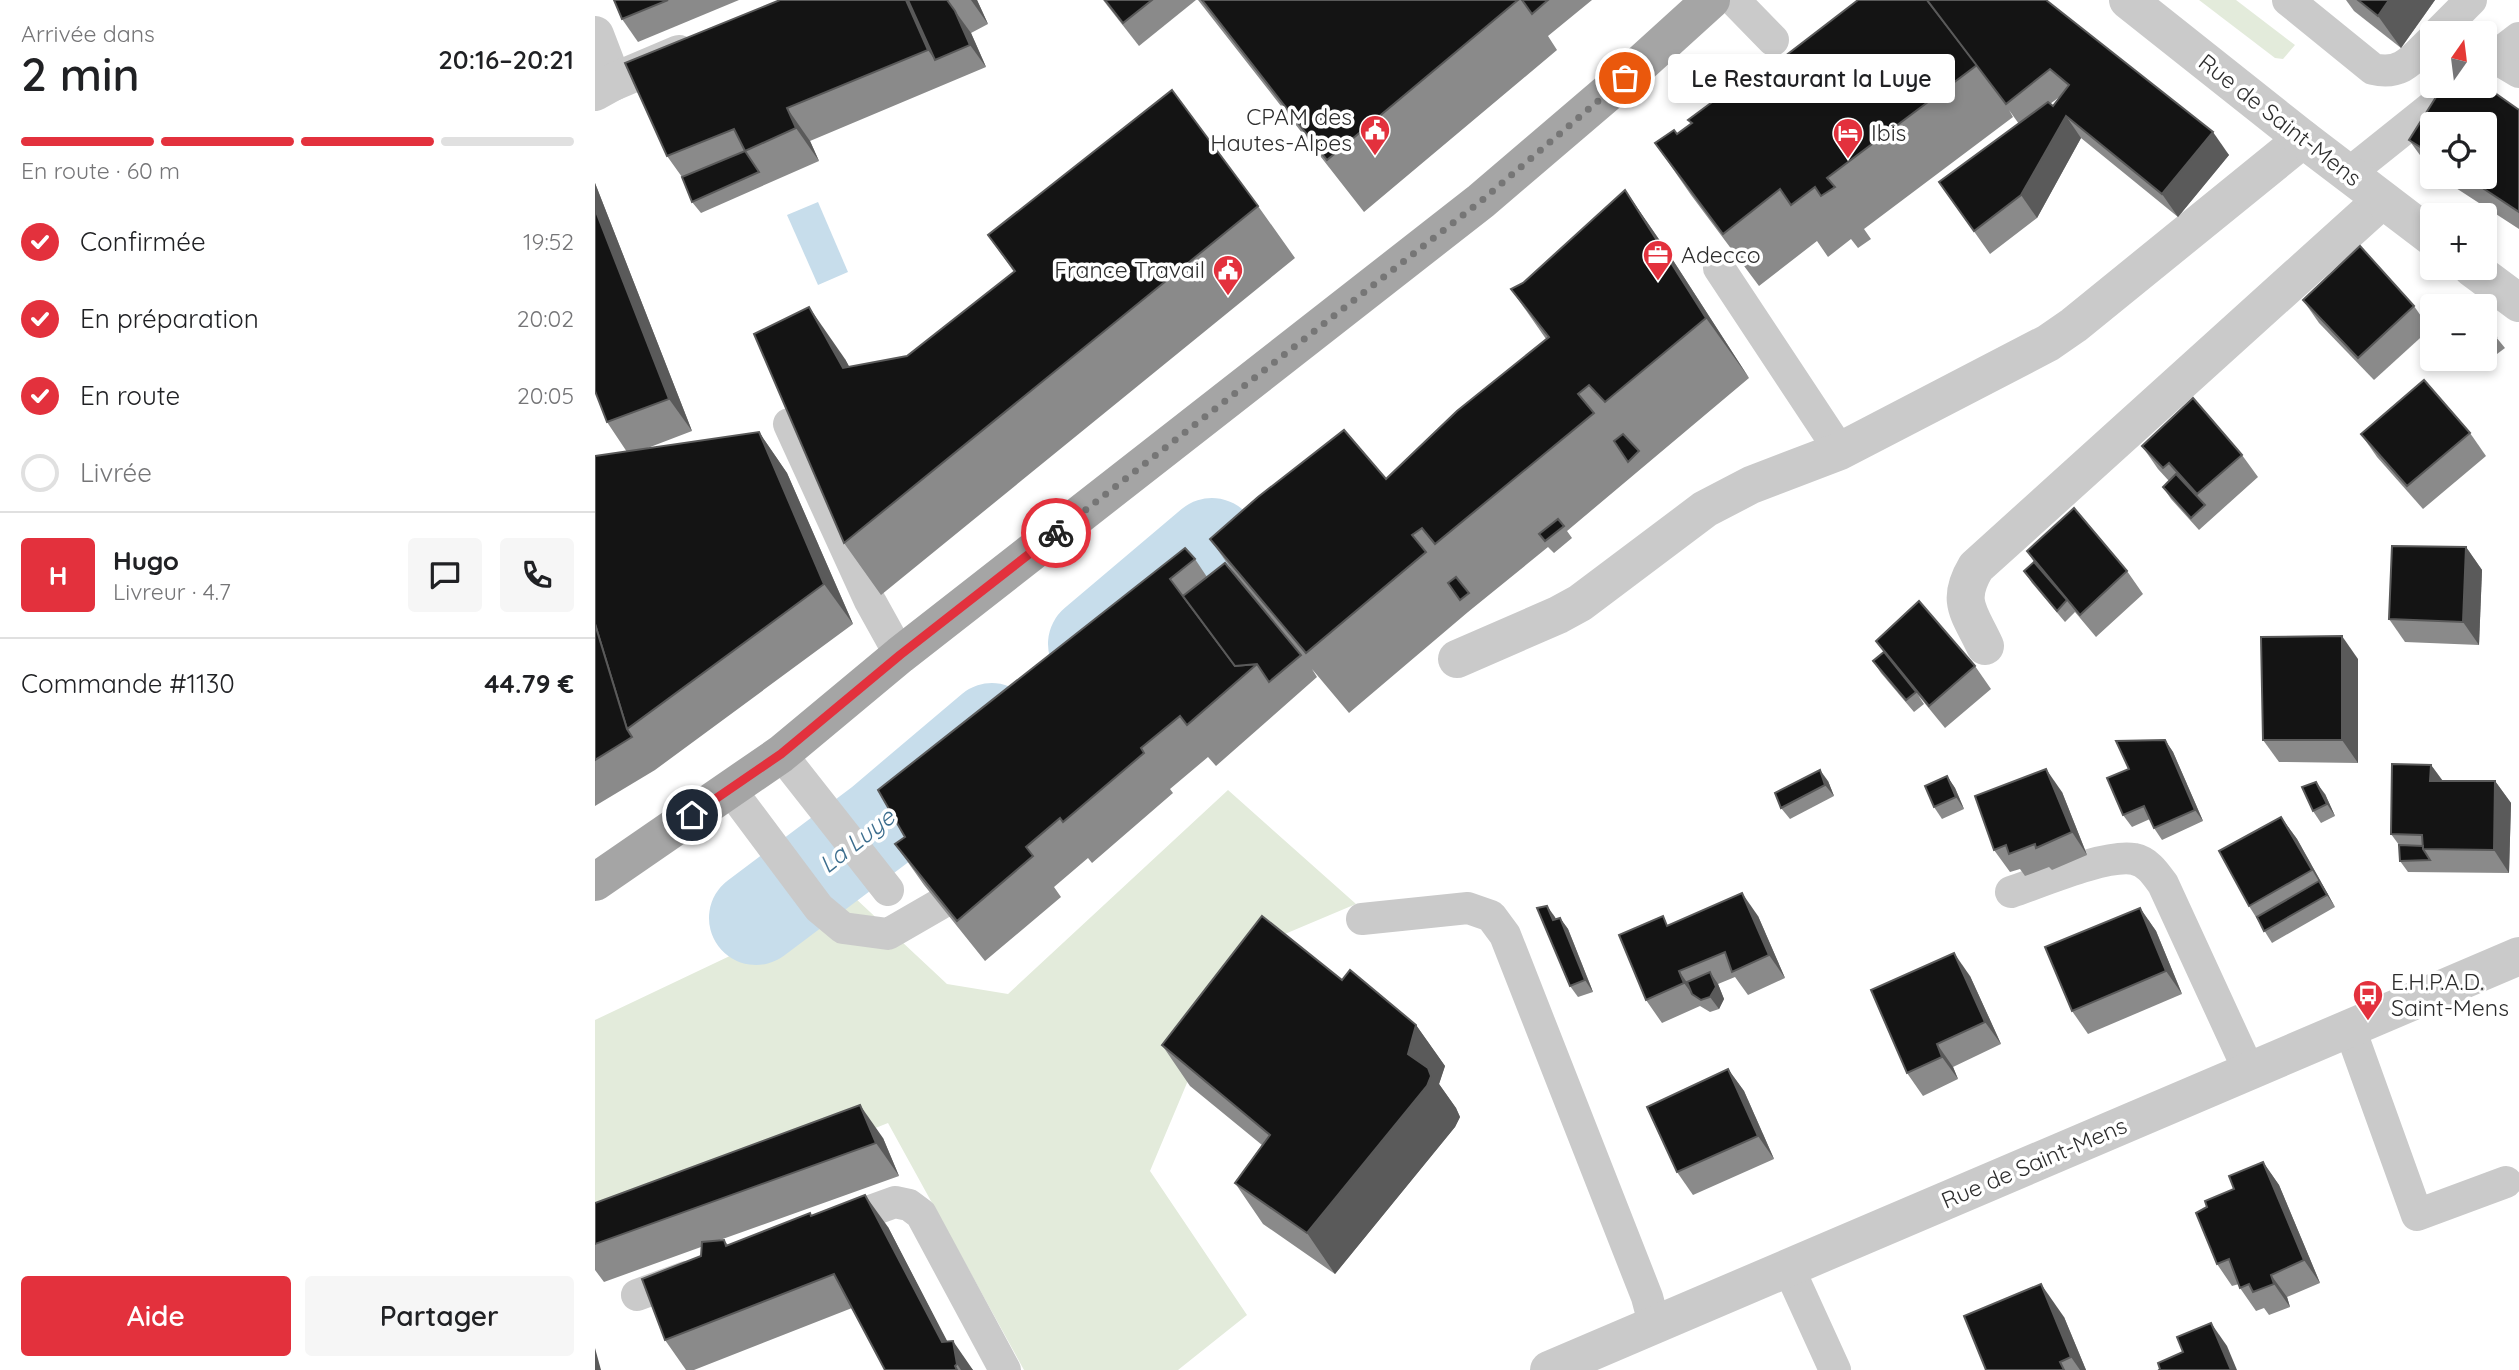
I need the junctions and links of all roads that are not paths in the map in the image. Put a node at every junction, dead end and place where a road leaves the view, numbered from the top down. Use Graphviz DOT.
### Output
graph roads {
  1 [pos="1711,0"];
  2 [pos="1734,0"];
  3 [pos="2128,0"];
  4 [pos="2288,0"];
  5 [pos="2471,0"];
  6 [pos="2450,21"];
  7 [pos="595,35"];
  8 [pos="2519,38"];
  9 [pos="1773,40"];
  10 [pos="712,41"];
  11 [pos="2420,52"];
  12 [pos="2499,64"];
  13 [pos="604,87"];
  14 [pos="2443,98"];
  15 [pos="2303,139"];
  16 [pos="2348,174"];
  17 [pos="2382,200"];
  18 [pos="2420,228"];
  19 [pos="1719,268"];
  20 [pos="2488,280"];
  21 [pos="2519,303"];
  22 [pos="789,424"];
  23 [pos="1840,451"];
  24 [pos="1985,646"];
  25 [pos="900,655"];
  26 [pos="1457,659"];
  27 [pos="781,754"];
  28 [pos="730,789"];
  29 [pos="595,882"];
  30 [pos="881,882"];
  31 [pos="2011,892"];
  32 [pos="940,904"];
  33 [pos="1362,919"];
  34 [pos="2519,956"];
  35 [pos="2350,1029"];
  36 [pos="2249,1071"];
  37 [pos="2507,1182"];
  38 [pos="805,1235"];
  39 [pos="715,1267"];
  40 [pos="1789,1269"];
  41 [pos="637,1295"];
  42 [pos="1654,1323"];
  43 [pos="1005,1370"];
  44 [pos="1549,1370"];
  45 [pos="1835,1370"];
  1 -- 25 [label="main road"];
  2 -- 9 [label="lane"];
  3 -- 15 [label="street, Rue de Saint-Mens"];
  4 -- 11 [label="lane"];
  5 -- 6 [label="lane"];
  7 -- 13 [label="street"];
  8 -- 12 [label="lane"];
  10 -- 13 [label="street"];
  14 -- 16 [label="lane"];
  15 -- 16 [label="street, Rue de Saint-Mens"];
  15 -- 23 [label="street"];
  16 -- 17 [label="street, Rue de Saint-Mens"];
  17 -- 18 [label="street, Rue de Saint-Mens"];
  17 -- 24 [label="street"];
  19 -- 23 [label="lane"];
  20 -- 21 [label="street"];
  22 -- 25 [label="lane"];
  23 -- 26 [label="street"];
  25 -- 27 [label="main road"];
  27 -- 28 [label="main road"];
  27 -- 30 [label="lane"];
  28 -- 29 [label="main road"];
  28 -- 32 [label="lane"];
  31 -- 36 [label="lane"];
  33 -- 42 [label="lane"];
  34 -- 35 [label="street, Rue de Saint-Mens"];
  35 -- 36 [label="street, Rue de Saint-Mens"];
  35 -- 37 [label="lane"];
  36 -- 40 [label="street, Rue de Saint-Mens"];
  38 -- 43 [label="lane"];
  39 -- 41 [label="lane"];
  40 -- 42 [label="street, Rue de Saint-Mens"];
  40 -- 45 [label="lane"];
  42 -- 44 [label="street, Rue de Saint-Mens"];
}
